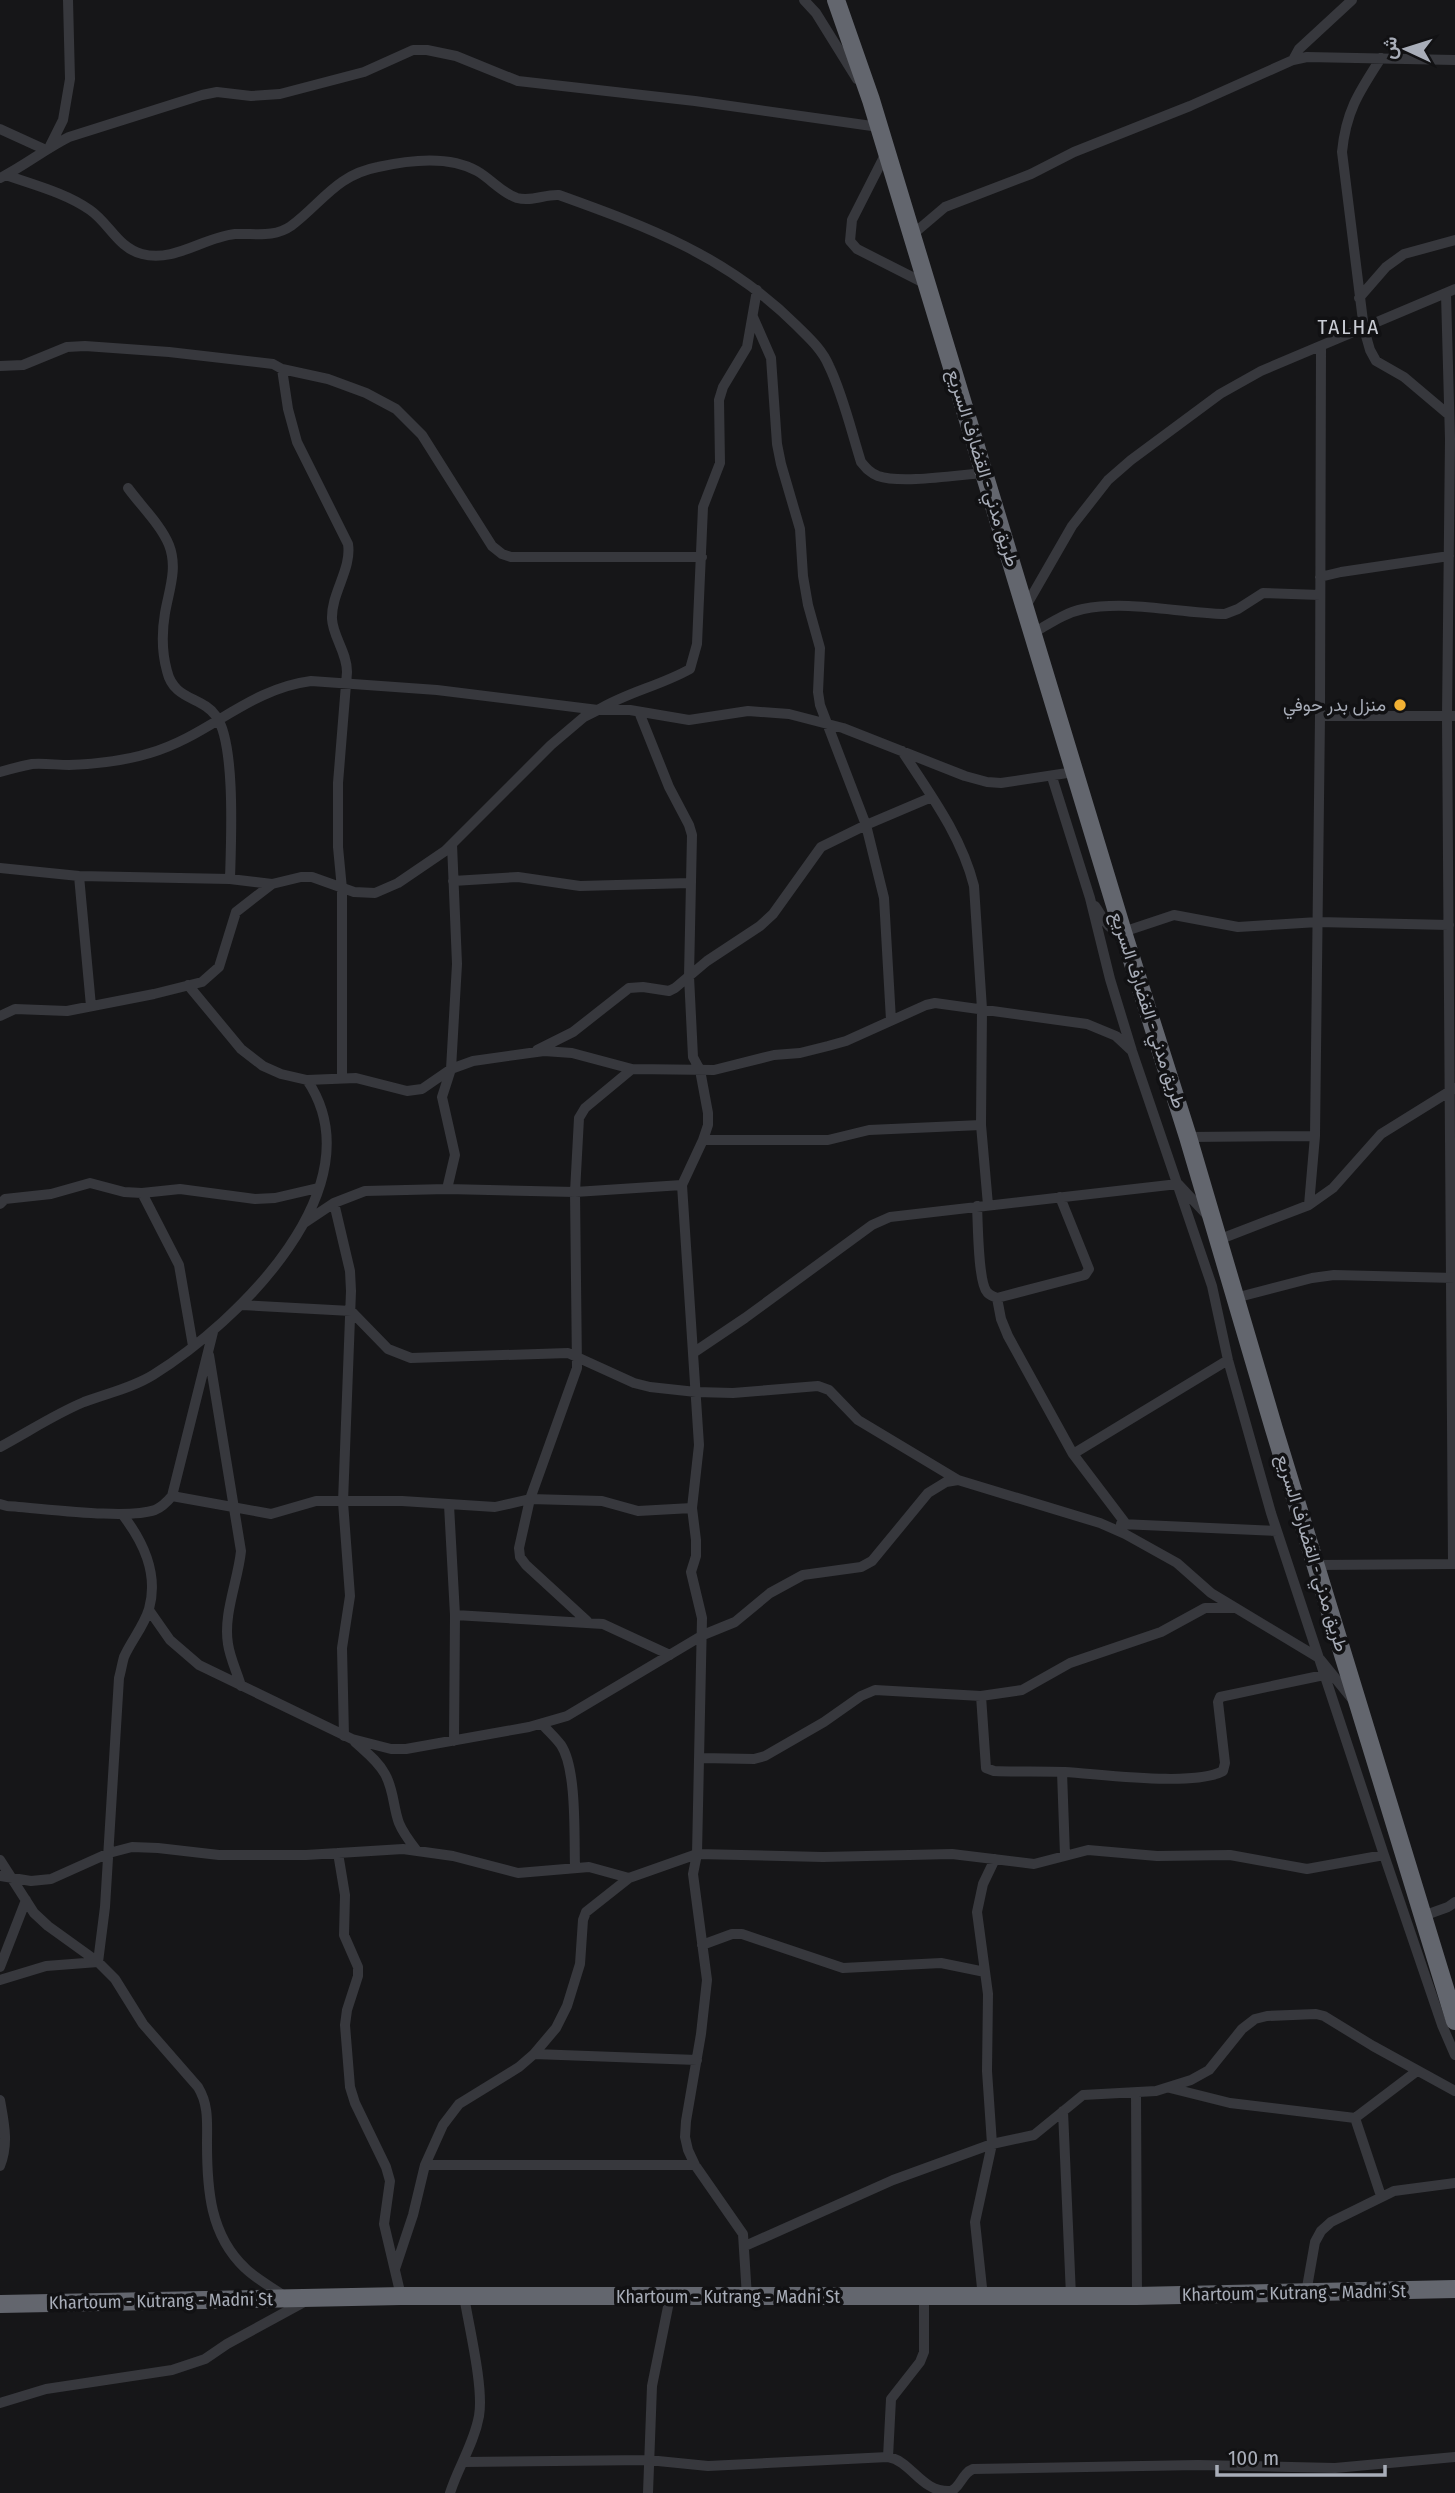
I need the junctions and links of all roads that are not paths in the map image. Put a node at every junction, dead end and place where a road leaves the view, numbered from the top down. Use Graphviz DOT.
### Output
graph roads {
  1 [pos="68,0"];
  2 [pos="804,0"];
  3 [pos="836,0"];
  4 [pos="1352,0"];
  5 [pos="1381,58"];
  6 [pos="1293,60"];
  7 [pos="1455,60"];
  8 [pos="871,100"];
  9 [pos="880,127"];
  10 [pos="0,129"];
  11 [pos="48,148"];
  12 [pos="887,152"];
  13 [pos="3,177"];
  14 [pos="912,235"];
  15 [pos="1455,240"];
  16 [pos="927,284"];
  17 [pos="757,290"];
  18 [pos="1450,291"];
  19 [pos="1359,298"];
  20 [pos="753,316"];
  21 [pos="1364,329"];
  22 [pos="1321,347"];
  23 [pos="0,366"];
  24 [pos="282,369"];
  25 [pos="1449,415"];
  26 [pos="1452,439"];
  27 [pos="984,473"];
  28 [pos="128,488"];
  29 [pos="1449,556"];
  30 [pos="702,557"];
  31 [pos="1320,577"];
  32 [pos="1320,594"];
  33 [pos="1025,606"];
  34 [pos="1033,633"];
  35 [pos="346,684"];
  36 [pos="598,710"];
  37 [pos="639,712"];
  38 [pos="1320,716"];
  39 [pos="1451,716"];
  40 [pos="219,720"];
  41 [pos="826,724"];
  42 [pos="902,751"];
  43 [pos="0,772"];
  44 [pos="1074,772"];
  45 [pos="1052,777"];
  46 [pos="932,797"];
  47 [pos="866,825"];
  48 [pos="452,845"];
  49 [pos="0,868"];
  50 [pos="79,876"];
  51 [pos="230,879"];
  52 [pos="453,881"];
  53 [pos="690,883"];
  54 [pos="272,884"];
  55 [pos="342,889"];
  56 [pos="1090,898"];
  57 [pos="1452,902"];
  58 [pos="1318,922"];
  59 [pos="1449,925"];
  60 [pos="1123,932"];
  61 [pos="689,976"];
  62 [pos="188,985"];
  63 [pos="1452,989"];
  64 [pos="91,1006"];
  65 [pos="982,1009"];
  66 [pos="0,1016"];
  67 [pos="891,1020"];
  68 [pos="1132,1051"];
  69 [pos="532,1052"];
  70 [pos="451,1069"];
  71 [pos="632,1069"];
  72 [pos="700,1070"];
  73 [pos="342,1078"];
  74 [pos="307,1080"];
  75 [pos="1452,1089"];
  76 [pos="981,1125"];
  77 [pos="1315,1136"];
  78 [pos="1188,1137"];
  79 [pos="703,1140"];
  80 [pos="1178,1184"];
  81 [pos="682,1185"];
  82 [pos="318,1188"];
  83 [pos="447,1189"];
  84 [pos="575,1192"];
  85 [pos="142,1193"];
  86 [pos="1060,1198"];
  87 [pos="334,1203"];
  88 [pos="0,1204"];
  89 [pos="1309,1205"];
  90 [pos="983,1206"];
  91 [pos="1213,1222"];
  92 [pos="304,1223"];
  93 [pos="1218,1240"];
  94 [pos="1453,1278"];
  95 [pos="997,1298"];
  96 [pos="1235,1298"];
  97 [pos="242,1305"];
  98 [pos="351,1311"];
  99 [pos="214,1331"];
  100 [pos="193,1346"];
  101 [pos="208,1352"];
  102 [pos="693,1353"];
  103 [pos="578,1355"];
  104 [pos="1228,1360"];
  105 [pos="696,1392"];
  106 [pos="0,1447"];
  107 [pos="1073,1454"];
  108 [pos="1454,1468"];
  109 [pos="958,1480"];
  110 [pos="172,1496"];
  111 [pos="530,1499"];
  112 [pos="342,1502"];
  113 [pos="0,1504"];
  114 [pos="449,1505"];
  115 [pos="234,1508"];
  116 [pos="692,1508"];
  117 [pos="122,1514"];
  118 [pos="1100,1523"];
  119 [pos="1126,1524"];
  120 [pos="1277,1531"];
  121 [pos="1454,1564"];
  122 [pos="1317,1565"];
  123 [pos="1237,1609"];
  124 [pos="149,1610"];
  125 [pos="455,1615"];
  126 [pos="587,1621"];
  127 [pos="703,1635"];
  128 [pos="670,1655"];
  129 [pos="1319,1658"];
  130 [pos="1324,1675"];
  131 [pos="241,1686"];
  132 [pos="981,1696"];
  133 [pos="1360,1709"];
  134 [pos="542,1724"];
  135 [pos="348,1738"];
  136 [pos="454,1741"];
  137 [pos="701,1758"];
  138 [pos="1062,1772"];
  139 [pos="417,1851"];
  140 [pos="109,1853"];
  141 [pos="338,1853"];
  142 [pos="697,1854"];
  143 [pos="1065,1855"];
  144 [pos="1384,1855"];
  145 [pos="995,1859"];
  146 [pos="0,1860"];
  147 [pos="575,1867"];
  148 [pos="5,1876"];
  149 [pos="629,1878"];
  150 [pos="26,1900"];
  151 [pos="1455,1902"];
  152 [pos="1423,1916"];
  153 [pos="702,1945"];
  154 [pos="98,1962"];
  155 [pos="0,1967"];
  156 [pos="985,1972"];
  157 [pos="0,1980"];
  158 [pos="1455,2021"];
  159 [pos="534,2054"];
  160 [pos="1455,2055"];
  161 [pos="697,2060"];
  162 [pos="1417,2071"];
  163 [pos="1170,2088"];
  164 [pos="1455,2091"];
  165 [pos="1136,2093"];
  166 [pos="0,2100"];
  167 [pos="1063,2112"];
  168 [pos="1355,2118"];
  169 [pos="992,2144"];
  170 [pos="425,2165"];
  171 [pos="695,2165"];
  172 [pos="0,2166"];
  173 [pos="1455,2183"];
  174 [pos="1381,2196"];
  175 [pos="745,2246"];
  176 [pos="395,2269"];
  177 [pos="1455,2289"];
  178 [pos="1306,2293"];
  179 [pos="401,2296"];
  180 [pos="464,2296"];
  181 [pos="1071,2296"];
  182 [pos="1137,2296"];
  183 [pos="313,2297"];
  184 [pos="670,2297"];
  185 [pos="747,2297"];
  186 [pos="924,2297"];
  187 [pos="983,2297"];
  188 [pos="288,2298"];
  189 [pos="0,2304"];
  190 [pos="0,2403"];
  191 [pos="888,2456"];
  192 [pos="1455,2457"];
  193 [pos="648,2460"];
  194 [pos="464,2462"];
  195 [pos="450,2493"];
  196 [pos="648,2493"];
  1 -- 11 [label="street"];
  2 -- 8 [label="street"];
  3 -- 8 [label="highway, طريق مدني - القضارف السريع"];
  4 -- 6 [label="street"];
  5 -- 6 [label="street"];
  5 -- 7 [label="street"];
  5 -- 19 [label="street"];
  6 -- 14 [label="street"];
  8 -- 9 [label="highway, طريق مدني - القضارف السريع"];
  9 -- 11 [label="street"];
  9 -- 12 [label="highway, طريق مدني - القضارف السريع"];
  10 -- 11 [label="street"];
  11 -- 13 [label="street"];
  12 -- 14 [label="highway, طريق مدني - القضارف السريع"];
  12 -- 16 [label="street"];
  13 -- 17 [label="street"];
  14 -- 16 [label="highway, طريق مدني - القضارف السريع"];
  15 -- 19 [label="street"];
  16 -- 27 [label="highway, طريق مدني - القضارف السريع"];
  17 -- 20 [label="street"];
  17 -- 27 [label="street"];
  18 -- 21 [label="street"];
  18 -- 25 [label="street"];
  19 -- 21 [label="street"];
  20 -- 30 [label="street"];
  20 -- 41 [label="street"];
  21 -- 22 [label="street"];
  21 -- 25 [label="street"];
  22 -- 31 [label="street"];
  22 -- 33 [label="street"];
  23 -- 24 [label="street"];
  24 -- 30 [label="street"];
  24 -- 35 [label="street"];
  25 -- 26 [label="street"];
  26 -- 29 [label="street"];
  27 -- 33 [label="highway, طريق مدني - القضارف السريع"];
  28 -- 40 [label="street"];
  29 -- 31 [label="street"];
  29 -- 39 [label="street"];
  30 -- 36 [label="street"];
  31 -- 32 [label="street"];
  32 -- 34 [label="street"];
  32 -- 38 [label="street"];
  33 -- 34 [label="highway, طريق مدني - القضارف السريع"];
  34 -- 44 [label="highway, طريق مدني - القضارف السريع"];
  35 -- 36 [label="street"];
  35 -- 40 [label="street"];
  35 -- 55 [label="street"];
  36 -- 37 [label="street"];
  36 -- 48 [label="street"];
  37 -- 41 [label="street"];
  37 -- 53 [label="street"];
  38 -- 39 [label="street"];
  38 -- 58 [label="street"];
  39 -- 57 [label="street"];
  40 -- 43 [label="street"];
  40 -- 51 [label="street"];
  41 -- 42 [label="street"];
  41 -- 47 [label="street"];
  42 -- 45 [label="street"];
  42 -- 46 [label="street"];
  44 -- 45 [label="street"];
  44 -- 60 [label="highway, طريق مدني - القضارف السريع"];
  45 -- 56 [label="street"];
  46 -- 47 [label="street"];
  46 -- 65 [label="street"];
  47 -- 61 [label="street"];
  47 -- 67 [label="street"];
  48 -- 52 [label="street"];
  48 -- 55 [label="street"];
  49 -- 50 [label="street"];
  50 -- 51 [label="street"];
  50 -- 64 [label="street"];
  51 -- 54 [label="street"];
  52 -- 53 [label="street"];
  52 -- 70 [label="street"];
  53 -- 61 [label="street"];
  54 -- 55 [label="street"];
  54 -- 62 [label="street"];
  55 -- 73 [label="street"];
  56 -- 60 [label="street"];
  56 -- 68 [label="street"];
  57 -- 59 [label="street"];
  58 -- 59 [label="street"];
  58 -- 60 [label="street"];
  58 -- 77 [label="street"];
  59 -- 63 [label="street"];
  60 -- 78 [label="highway, طريق مدني - القضارف السريع"];
  61 -- 69 [label="street"];
  61 -- 72 [label="street"];
  62 -- 64 [label="street"];
  62 -- 74 [label="street"];
  63 -- 75 [label="street"];
  64 -- 66 [label="street"];
  65 -- 67 [label="street"];
  65 -- 68 [label="street"];
  65 -- 76 [label="street"];
  67 -- 72 [label="street"];
  68 -- 80 [label="street"];
  69 -- 70 [label="street"];
  69 -- 71 [label="street"];
  70 -- 73 [label="street"];
  70 -- 83 [label="street"];
  71 -- 72 [label="street"];
  71 -- 84 [label="street"];
  72 -- 79 [label="street"];
  73 -- 74 [label="street"];
  74 -- 82 [label="street"];
  75 -- 89 [label="street"];
  75 -- 94 [label="street"];
  76 -- 79 [label="street"];
  76 -- 90 [label="street"];
  77 -- 78 [label="street"];
  77 -- 89 [label="street"];
  78 -- 91 [label="highway, طريق مدني - القضارف السريع"];
  79 -- 81 [label="street"];
  80 -- 86 [label="street"];
  80 -- 91 [label="street"];
  80 -- 104 [label="street"];
  81 -- 84 [label="street"];
  81 -- 102 [label="street"];
  82 -- 85 [label="street"];
  82 -- 92 [label="street"];
  83 -- 84 [label="street"];
  83 -- 87 [label="street"];
  84 -- 103 [label="street"];
  85 -- 88 [label="street"];
  85 -- 100 [label="street"];
  86 -- 90 [label="street"];
  86 -- 95 [label="street"];
  87 -- 92 [label="street"];
  87 -- 98 [label="street"];
  89 -- 93 [label="street"];
  90 -- 95 [label="street"];
  90 -- 102 [label="street"];
  91 -- 93 [label="highway, طريق مدني - القضارف السريع"];
  92 -- 97 [label="street"];
  93 -- 96 [label="highway, طريق مدني - القضارف السريع"];
  94 -- 96 [label="street"];
  94 -- 108 [label="street"];
  95 -- 107 [label="street"];
  96 -- 122 [label="highway, طريق مدني - القضارف السريع"];
  97 -- 98 [label="street"];
  97 -- 99 [label="street"];
  98 -- 103 [label="street"];
  98 -- 112 [label="street"];
  99 -- 100 [label="street"];
  99 -- 101 [label="street"];
  100 -- 106 [label="street"];
  101 -- 110 [label="street"];
  101 -- 115 [label="street"];
  102 -- 105 [label="street"];
  103 -- 105 [label="street"];
  103 -- 111 [label="street"];
  104 -- 107 [label="street"];
  104 -- 120 [label="street"];
  105 -- 109 [label="street"];
  105 -- 116 [label="street"];
  107 -- 119 [label="street"];
  108 -- 121 [label="street"];
  109 -- 118 [label="street"];
  109 -- 127 [label="street"];
  110 -- 115 [label="street"];
  110 -- 117 [label="street"];
  111 -- 114 [label="street"];
  111 -- 116 [label="street"];
  111 -- 126 [label="street"];
  112 -- 114 [label="street"];
  112 -- 115 [label="street"];
  112 -- 135 [label="street"];
  113 -- 117 [label="street"];
  114 -- 125 [label="street"];
  115 -- 131 [label="street"];
  116 -- 127 [label="street"];
  117 -- 124 [label="street"];
  118 -- 119 [label="street"];
  118 -- 123 [label="street"];
  119 -- 120 [label="street"];
  120 -- 129 [label="street"];
  121 -- 122 [label="street"];
  122 -- 133 [label="highway, طريق مدني - القضارف السريع"];
  123 -- 129 [label="street"];
  123 -- 132 [label="street"];
  124 -- 131 [label="street"];
  124 -- 140 [label="street"];
  125 -- 126 [label="street"];
  125 -- 136 [label="street"];
  126 -- 128 [label="street"];
  127 -- 128 [label="street"];
  127 -- 137 [label="street"];
  128 -- 134 [label="street"];
  129 -- 130 [label="street"];
  129 -- 133 [label="street"];
  130 -- 138 [label="street"];
  130 -- 144 [label="street"];
  131 -- 135 [label="street"];
  132 -- 137 [label="street"];
  132 -- 138 [label="street"];
  133 -- 152 [label="highway, طريق مدني - القضارف السريع"];
  134 -- 136 [label="street"];
  134 -- 147 [label="street"];
  135 -- 136 [label="street"];
  135 -- 139 [label="street"];
  137 -- 142 [label="street"];
  138 -- 143 [label="street"];
  139 -- 141 [label="street"];
  139 -- 147 [label="street"];
  140 -- 141 [label="street"];
  140 -- 148 [label="street"];
  140 -- 154 [label="street"];
  141 -- 176 [label="street"];
  142 -- 145 [label="street"];
  142 -- 149 [label="street"];
  142 -- 153 [label="street"];
  143 -- 144 [label="street"];
  143 -- 145 [label="street"];
  144 -- 160 [label="street"];
  145 -- 156 [label="street"];
  146 -- 148 [label="street"];
  147 -- 149 [label="street"];
  148 -- 150 [label="street"];
  149 -- 159 [label="street"];
  150 -- 154 [label="street"];
  150 -- 155 [label="street"];
  151 -- 152 [label="street"];
  152 -- 158 [label="highway, طريق مدني - القضارف السريع"];
  153 -- 156 [label="street"];
  153 -- 161 [label="street"];
  154 -- 157 [label="street"];
  154 -- 188 [label="street"];
  156 -- 169 [label="street"];
  159 -- 161 [label="street"];
  159 -- 170 [label="street"];
  161 -- 171 [label="street"];
  162 -- 163 [label="street"];
  162 -- 164 [label="street"];
  162 -- 168 [label="street"];
  163 -- 165 [label="street"];
  163 -- 168 [label="street"];
  165 -- 167 [label="street"];
  165 -- 182 [label="street"];
  166 -- 172 [label="street"];
  167 -- 169 [label="street"];
  167 -- 181 [label="street"];
  168 -- 174 [label="street"];
  169 -- 175 [label="street"];
  169 -- 187 [label="street"];
  170 -- 171 [label="street"];
  170 -- 176 [label="street"];
  171 -- 175 [label="street"];
  173 -- 174 [label="street"];
  174 -- 178 [label="street"];
  175 -- 185 [label="street"];
  176 -- 179 [label="street"];
  177 -- 178 [label="highway, Khartoum - Kutrang - Madni St"];
  178 -- 182 [label="highway, Khartoum - Kutrang - Madni St"];
  179 -- 180 [label="highway, Khartoum - Kutrang - Madni St"];
  179 -- 183 [label="highway, Khartoum - Kutrang - Madni St"];
  180 -- 184 [label="highway, Khartoum - Kutrang - Madni St"];
  180 -- 194 [label="street"];
  181 -- 182 [label="highway, Khartoum - Kutrang - Madni St"];
  181 -- 187 [label="highway, Khartoum - Kutrang - Madni St"];
  183 -- 188 [label="highway, Khartoum - Kutrang - Madni St"];
  183 -- 190 [label="street"];
  184 -- 185 [label="highway, Khartoum - Kutrang - Madni St"];
  184 -- 193 [label="street"];
  185 -- 186 [label="highway, Khartoum - Kutrang - Madni St"];
  186 -- 187 [label="highway, Khartoum - Kutrang - Madni St"];
  186 -- 191 [label="street"];
  188 -- 189 [label="highway, Khartoum - Kutrang - Madni St"];
  191 -- 192 [label="street"];
  191 -- 193 [label="street"];
  193 -- 194 [label="street"];
  193 -- 196 [label="street"];
  194 -- 195 [label="street"];
}
